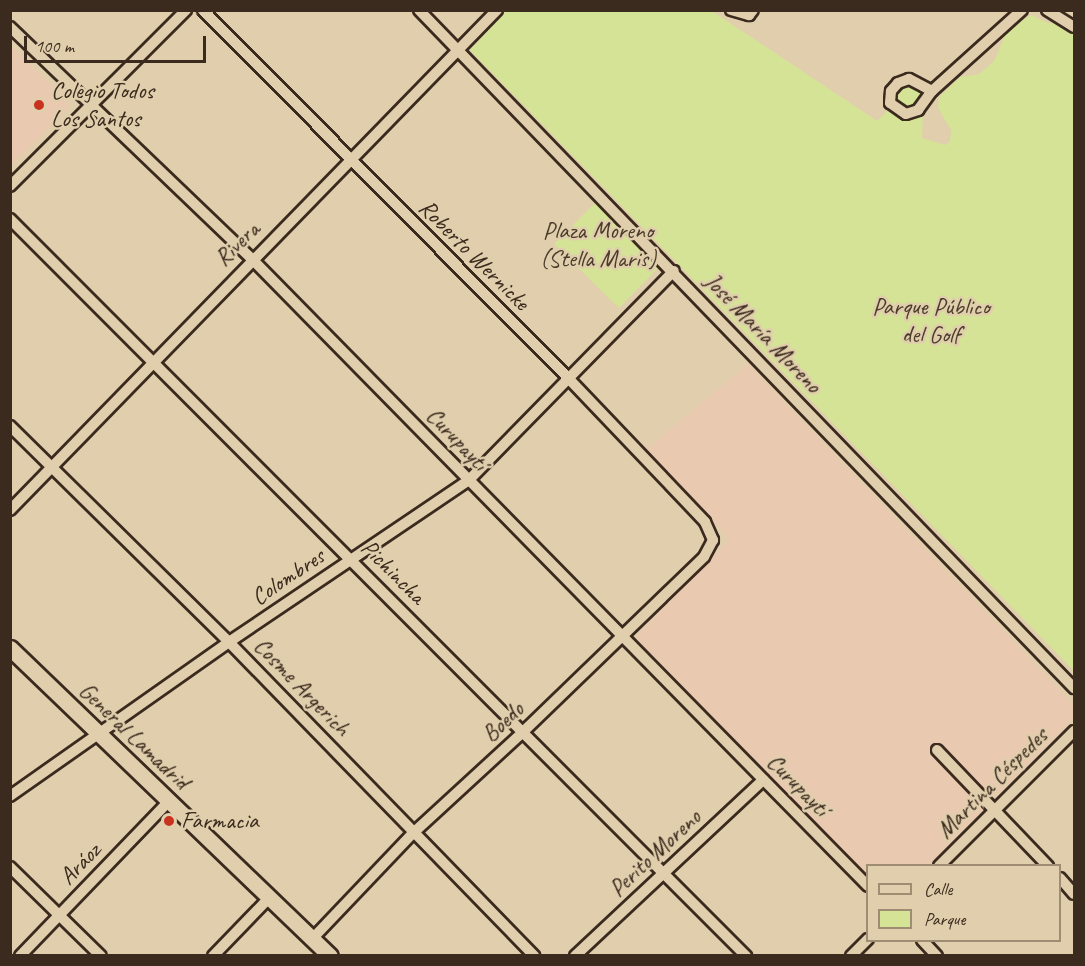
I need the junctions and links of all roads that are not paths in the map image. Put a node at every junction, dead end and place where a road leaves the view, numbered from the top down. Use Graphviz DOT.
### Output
graph roads {
  1 [pos="186,10"];
  2 [pos="203,10"];
  3 [pos="419,10"];
  4 [pos="497,10"];
  5 [pos="731,10"];
  6 [pos="753,10"];
  7 [pos="1022,10"];
  8 [pos="1047,10"];
  9 [pos="10,27"];
  10 [pos="1074,27"];
  11 [pos="456,49"];
  12 [pos="932,92"];
  13 [pos="88,105"];
  14 [pos="349,159"];
  15 [pos="10,186"];
  16 [pos="10,219"];
  17 [pos="252,259"];
  18 [pos="674,271"];
  19 [pos="153,361"];
  20 [pos="570,380"];
  21 [pos="10,426"];
  22 [pos="51,467"];
  23 [pos="468,481"];
  24 [pos="10,510"];
  25 [pos="712,532"];
  26 [pos="351,560"];
  27 [pos="621,636"];
  28 [pos="229,642"];
  29 [pos="10,648"];
  30 [pos="1074,688"];
  31 [pos="1074,731"];
  32 [pos="523,732"];
  33 [pos="97,733"];
  34 [pos="937,750"];
  35 [pos="763,780"];
  36 [pos="10,796"];
  37 [pos="169,801"];
  38 [pos="995,808"];
  39 [pos="413,832"];
  40 [pos="941,864"];
  41 [pos="1046,864"];
  42 [pos="10,867"];
  43 [pos="665,875"];
  44 [pos="1061,880"];
  45 [pos="866,885"];
  46 [pos="1074,894"];
  47 [pos="270,897"];
  48 [pos="60,914"];
  49 [pos="313,938"];
  50 [pos="866,940"];
  51 [pos="924,942"];
  52 [pos="20,956"];
  53 [pos="101,956"];
  54 [pos="213,956"];
  55 [pos="330,956"];
  56 [pos="534,956"];
  57 [pos="575,956"];
  58 [pos="746,956"];
  59 [pos="851,956"];
  60 [pos="937,956"];
  1 -- 13 [label="street"];
  2 -- 14 [label="street, Roberto Wernicke"];
  3 -- 11 [label="street, José María Moreno"];
  4 -- 11 [label="street, Rivera"];
  5 -- 6 [label="street"];
  7 -- 12 [label="street"];
  8 -- 10 [label="street"];
  9 -- 13 [label="street, Curupaytí"];
  11 -- 14 [label="street, Rivera"];
  11 -- 18 [label="street, José María Moreno"];
  13 -- 15 [label="street"];
  13 -- 17 [label="street, Curupaytí"];
  14 -- 17 [label="street, Rivera"];
  14 -- 20 [label="street, Roberto Wernicke"];
  16 -- 19 [label="street, Pichincha"];
  17 -- 19 [label="street, Rivera"];
  17 -- 23 [label="street, Curupaytí"];
  18 -- 20 [label="street, Colombres"];
  18 -- 30 [label="street, José María Moreno"];
  19 -- 22 [label="street, Rivera"];
  19 -- 26 [label="street, Pichincha"];
  20 -- 23 [label="street, Colombres"];
  20 -- 25 [label="street, Roberto Wernicke"];
  21 -- 22 [label="street, Cosme Argerich"];
  22 -- 24 [label="street, Rivera"];
  22 -- 28 [label="street, Cosme Argerich"];
  23 -- 26 [label="street, Colombres"];
  23 -- 27 [label="street, Curupaytí"];
  25 -- 27 [label="street, Boedo"];
  26 -- 28 [label="street, Colombres"];
  26 -- 32 [label="street, Pichincha"];
  27 -- 32 [label="street, Boedo"];
  27 -- 35 [label="street, Curupaytí"];
  28 -- 33 [label="street, Colombres"];
  28 -- 39 [label="street, Cosme Argerich"];
  29 -- 33 [label="street, General Lamadrid"];
  31 -- 38 [label="street, Martina Céspedes"];
  32 -- 39 [label="street, Boedo"];
  32 -- 43 [label="street, Pichincha"];
  33 -- 36 [label="street, Colombres"];
  33 -- 37 [label="street, General Lamadrid"];
  34 -- 38 [label="street"];
  35 -- 43 [label="street, Perito Moreno"];
  35 -- 45 [label="street, Curupaytí"];
  37 -- 47 [label="street, General Lamadrid"];
  37 -- 48 [label="street, Aráoz"];
  38 -- 40 [label="street, Martina Céspedes"];
  38 -- 41 [label="street"];
  39 -- 49 [label="street, Boedo"];
  39 -- 56 [label="street, Cosme Argerich"];
  42 -- 48 [label="street"];
  43 -- 57 [label="street, Perito Moreno"];
  43 -- 58 [label="street, Pichincha"];
  44 -- 46 [label="street"];
  47 -- 49 [label="street, General Lamadrid"];
  47 -- 54 [label="street"];
  48 -- 52 [label="street, Aráoz"];
  48 -- 53 [label="street"];
  49 -- 55 [label="street, General Lamadrid"];
  50 -- 59 [label="street"];
  51 -- 60 [label="street"];
}
